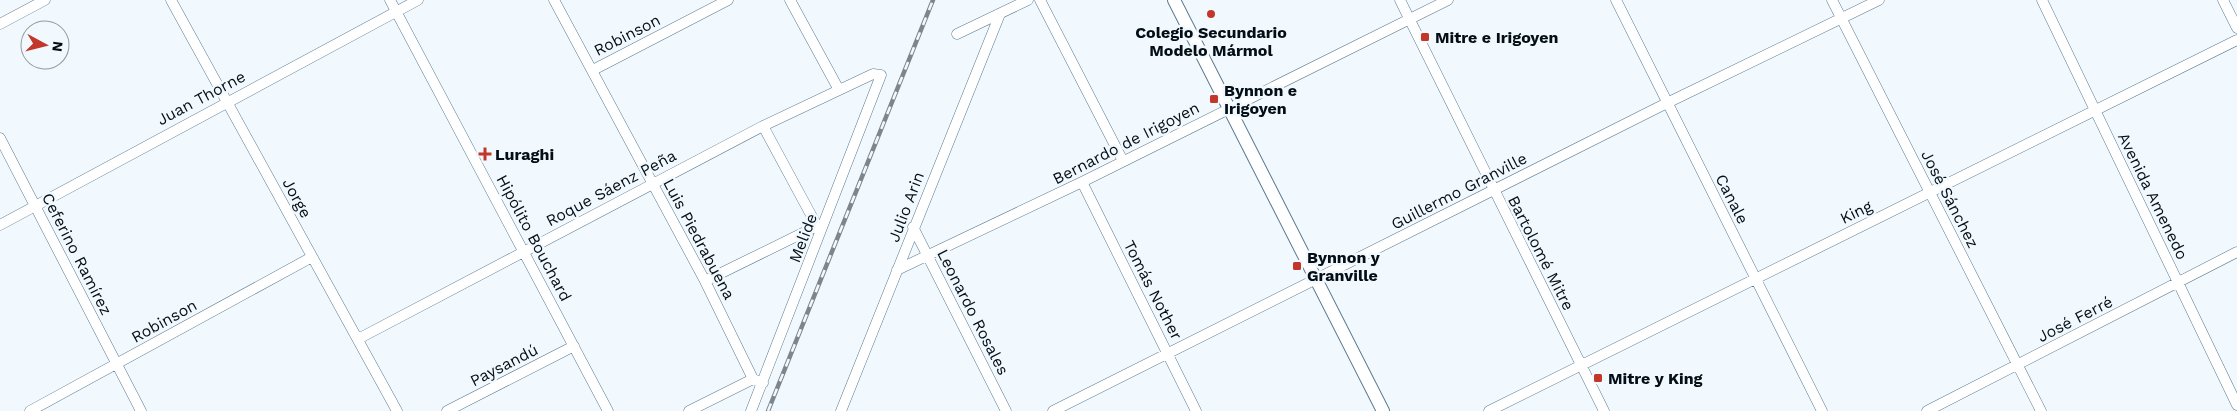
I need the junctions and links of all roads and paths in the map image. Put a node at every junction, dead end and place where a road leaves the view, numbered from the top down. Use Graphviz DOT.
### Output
graph roads {
  1 [pos="45,0"];
  2 [pos="171,0"];
  3 [pos="390,0"];
  4 [pos="418,0"];
  5 [pos="554,0"];
  6 [pos="728,0"];
  7 [pos="790,0"];
  8 [pos="1028,0"];
  9 [pos="1040,0"];
  10 [pos="1174,0"];
  11 [pos="1400,0"];
  12 [pos="1448,0"];
  13 [pos="1616,0"];
  14 [pos="1832,0"];
  15 [pos="1879,0"];
  16 [pos="2042,0"];
  17 [pos="2223,0"];
  18 [pos="396,11"];
  19 [pos="1000,14"];
  20 [pos="1410,19"];
  21 [pos="1842,19"];
  22 [pos="0,24"];
  23 [pos="2237,28"];
  24 [pos="957,34"];
  25 [pos="2237,40"];
  26 [pos="593,70"];
  27 [pos="882,75"];
  28 [pos="839,90"];
  29 [pos="227,101"];
  30 [pos="1667,103"];
  31 [pos="1229,108"];
  32 [pos="2094,111"];
  33 [pos="763,126"];
  34 [pos="0,138"];
  35 [pos="1123,161"];
  36 [pos="1082,182"];
  37 [pos="652,183"];
  38 [pos="1493,190"];
  39 [pos="1931,192"];
  40 [pos="35,205"];
  41 [pos="0,225"];
  42 [pos="913,227"];
  43 [pos="819,228"];
  44 [pos="524,250"];
  45 [pos="2237,252"];
  46 [pos="929,256"];
  47 [pos="312,257"];
  48 [pos="897,270"];
  49 [pos="1755,279"];
  50 [pos="1316,280"];
  51 [pos="705,281"];
  52 [pos="2178,283"];
  53 [pos="358,339"];
  54 [pos="574,346"];
  55 [pos="1168,354"];
  56 [pos="116,364"];
  57 [pos="1581,365"];
  58 [pos="2018,365"];
  59 [pos="758,381"];
  60 [pos="2237,405"];
  61 [pos="30,411"];
  62 [pos="141,411"];
  63 [pos="397,411"];
  64 [pos="447,411"];
  65 [pos="608,411"];
  66 [pos="689,411"];
  67 [pos="751,411"];
  68 [pos="841,411"];
  69 [pos="1006,411"];
  70 [pos="1053,411"];
  71 [pos="1196,411"];
  72 [pos="1383,411"];
  73 [pos="1488,411"];
  74 [pos="1604,411"];
  75 [pos="1822,411"];
  76 [pos="1927,411"];
  77 [pos="2041,411"];
  1 -- 22 [label="street"];
  2 -- 29 [label="street, Jorge"];
  3 -- 18 [label="street, Hipólito Bouchard"];
  4 -- 18 [label="street, Juan Thorne"];
  5 -- 26 [label="street, Luis Piedrabuena"];
  6 -- 26 [label="street, Robinson"];
  7 -- 28 [label="street"];
  8 -- 19 [label="street"];
  9 -- 35 [label="street"];
  10 -- 31 [label="street"];
  11 -- 20 [label="street, Bartolomé Mitre"];
  12 -- 20 [label="street, Bernardo de Irigoyen"];
  13 -- 30 [label="street, Canale"];
  14 -- 21 [label="street, José Sánchez"];
  15 -- 21 [label="street, Guillermo Granville"];
  16 -- 32 [label="street, Avenida Amenedo"];
  17 -- 23 [label="street"];
  18 -- 29 [label="street, Juan Thorne"];
  18 -- 44 [label="street, Hipólito Bouchard"];
  19 -- 24 [label="street"];
  19 -- 42 [label="street, Julio Arin"];
  20 -- 31 [label="street, Bernardo de Irigoyen"];
  20 -- 38 [label="street, Bartolomé Mitre"];
  21 -- 30 [label="street, Guillermo Granville"];
  21 -- 39 [label="street, José Sánchez"];
  25 -- 32 [label="street, King"];
  26 -- 37 [label="street, Luis Piedrabuena"];
  27 -- 28 [label="street, Roque Sáenz Peña"];
  27 -- 43 [label="street, Melide"];
  28 -- 33 [label="street, Roque Sáenz Peña"];
  29 -- 40 [label="street, Juan Thorne"];
  29 -- 47 [label="street, Jorge"];
  30 -- 38 [label="street, Guillermo Granville"];
  30 -- 49 [label="street, Canale"];
  31 -- 35 [label="street, Bernardo de Irigoyen"];
  31 -- 50 [label="street"];
  32 -- 39 [label="street, King"];
  32 -- 52 [label="street, Avenida Amenedo"];
  33 -- 37 [label="street, Roque Sáenz Peña"];
  33 -- 43 [label="street"];
  34 -- 40 [label="street, Ceferino Ramírez"];
  35 -- 36 [label="street, Bernardo de Irigoyen"];
  36 -- 46 [label="street, Bernardo de Irigoyen"];
  36 -- 55 [label="street, Tomás Nother"];
  37 -- 44 [label="street, Roque Sáenz Peña"];
  37 -- 51 [label="street, Luis Piedrabuena"];
  38 -- 50 [label="street, Guillermo Granville"];
  38 -- 57 [label="street, Bartolomé Mitre"];
  39 -- 49 [label="street, King"];
  39 -- 58 [label="street, José Sánchez"];
  40 -- 41 [label="street, Juan Thorne"];
  40 -- 56 [label="street, Ceferino Ramírez"];
  42 -- 46 [label="street, Leonardo Rosales"];
  42 -- 48 [label="street, Julio Arin"];
  43 -- 51 [label="street"];
  43 -- 59 [label="street, Melide"];
  44 -- 53 [label="street, Roque Sáenz Peña"];
  44 -- 54 [label="street, Hipólito Bouchard"];
  45 -- 52 [label="street, José Ferré"];
  46 -- 48 [label="street, Bernardo de Irigoyen"];
  46 -- 69 [label="street, Leonardo Rosales"];
  47 -- 53 [label="street, Jorge"];
  47 -- 56 [label="street, Robinson"];
  48 -- 68 [label="street, Julio Arin"];
  49 -- 57 [label="street, King"];
  49 -- 75 [label="street, Canale"];
  50 -- 55 [label="street, Guillermo Granville"];
  50 -- 72 [label="street"];
  51 -- 59 [label="street, Luis Piedrabuena"];
  52 -- 58 [label="street, José Ferré"];
  52 -- 60 [label="street, Avenida Amenedo"];
  53 -- 63 [label="street, Jorge"];
  54 -- 64 [label="street, Paysandú"];
  54 -- 65 [label="street, Hipólito Bouchard"];
  55 -- 70 [label="street, Guillermo Granville"];
  55 -- 71 [label="street, Tomás Nother"];
  56 -- 61 [label="street, Robinson"];
  56 -- 62 [label="street, Ceferino Ramírez"];
  57 -- 73 [label="street, King"];
  57 -- 74 [label="street, Bartolomé Mitre"];
  58 -- 76 [label="street, José Ferré"];
  58 -- 77 [label="street, José Sánchez"];
  59 -- 66 [label="street"];
  59 -- 67 [label="street, Melide"];
}
